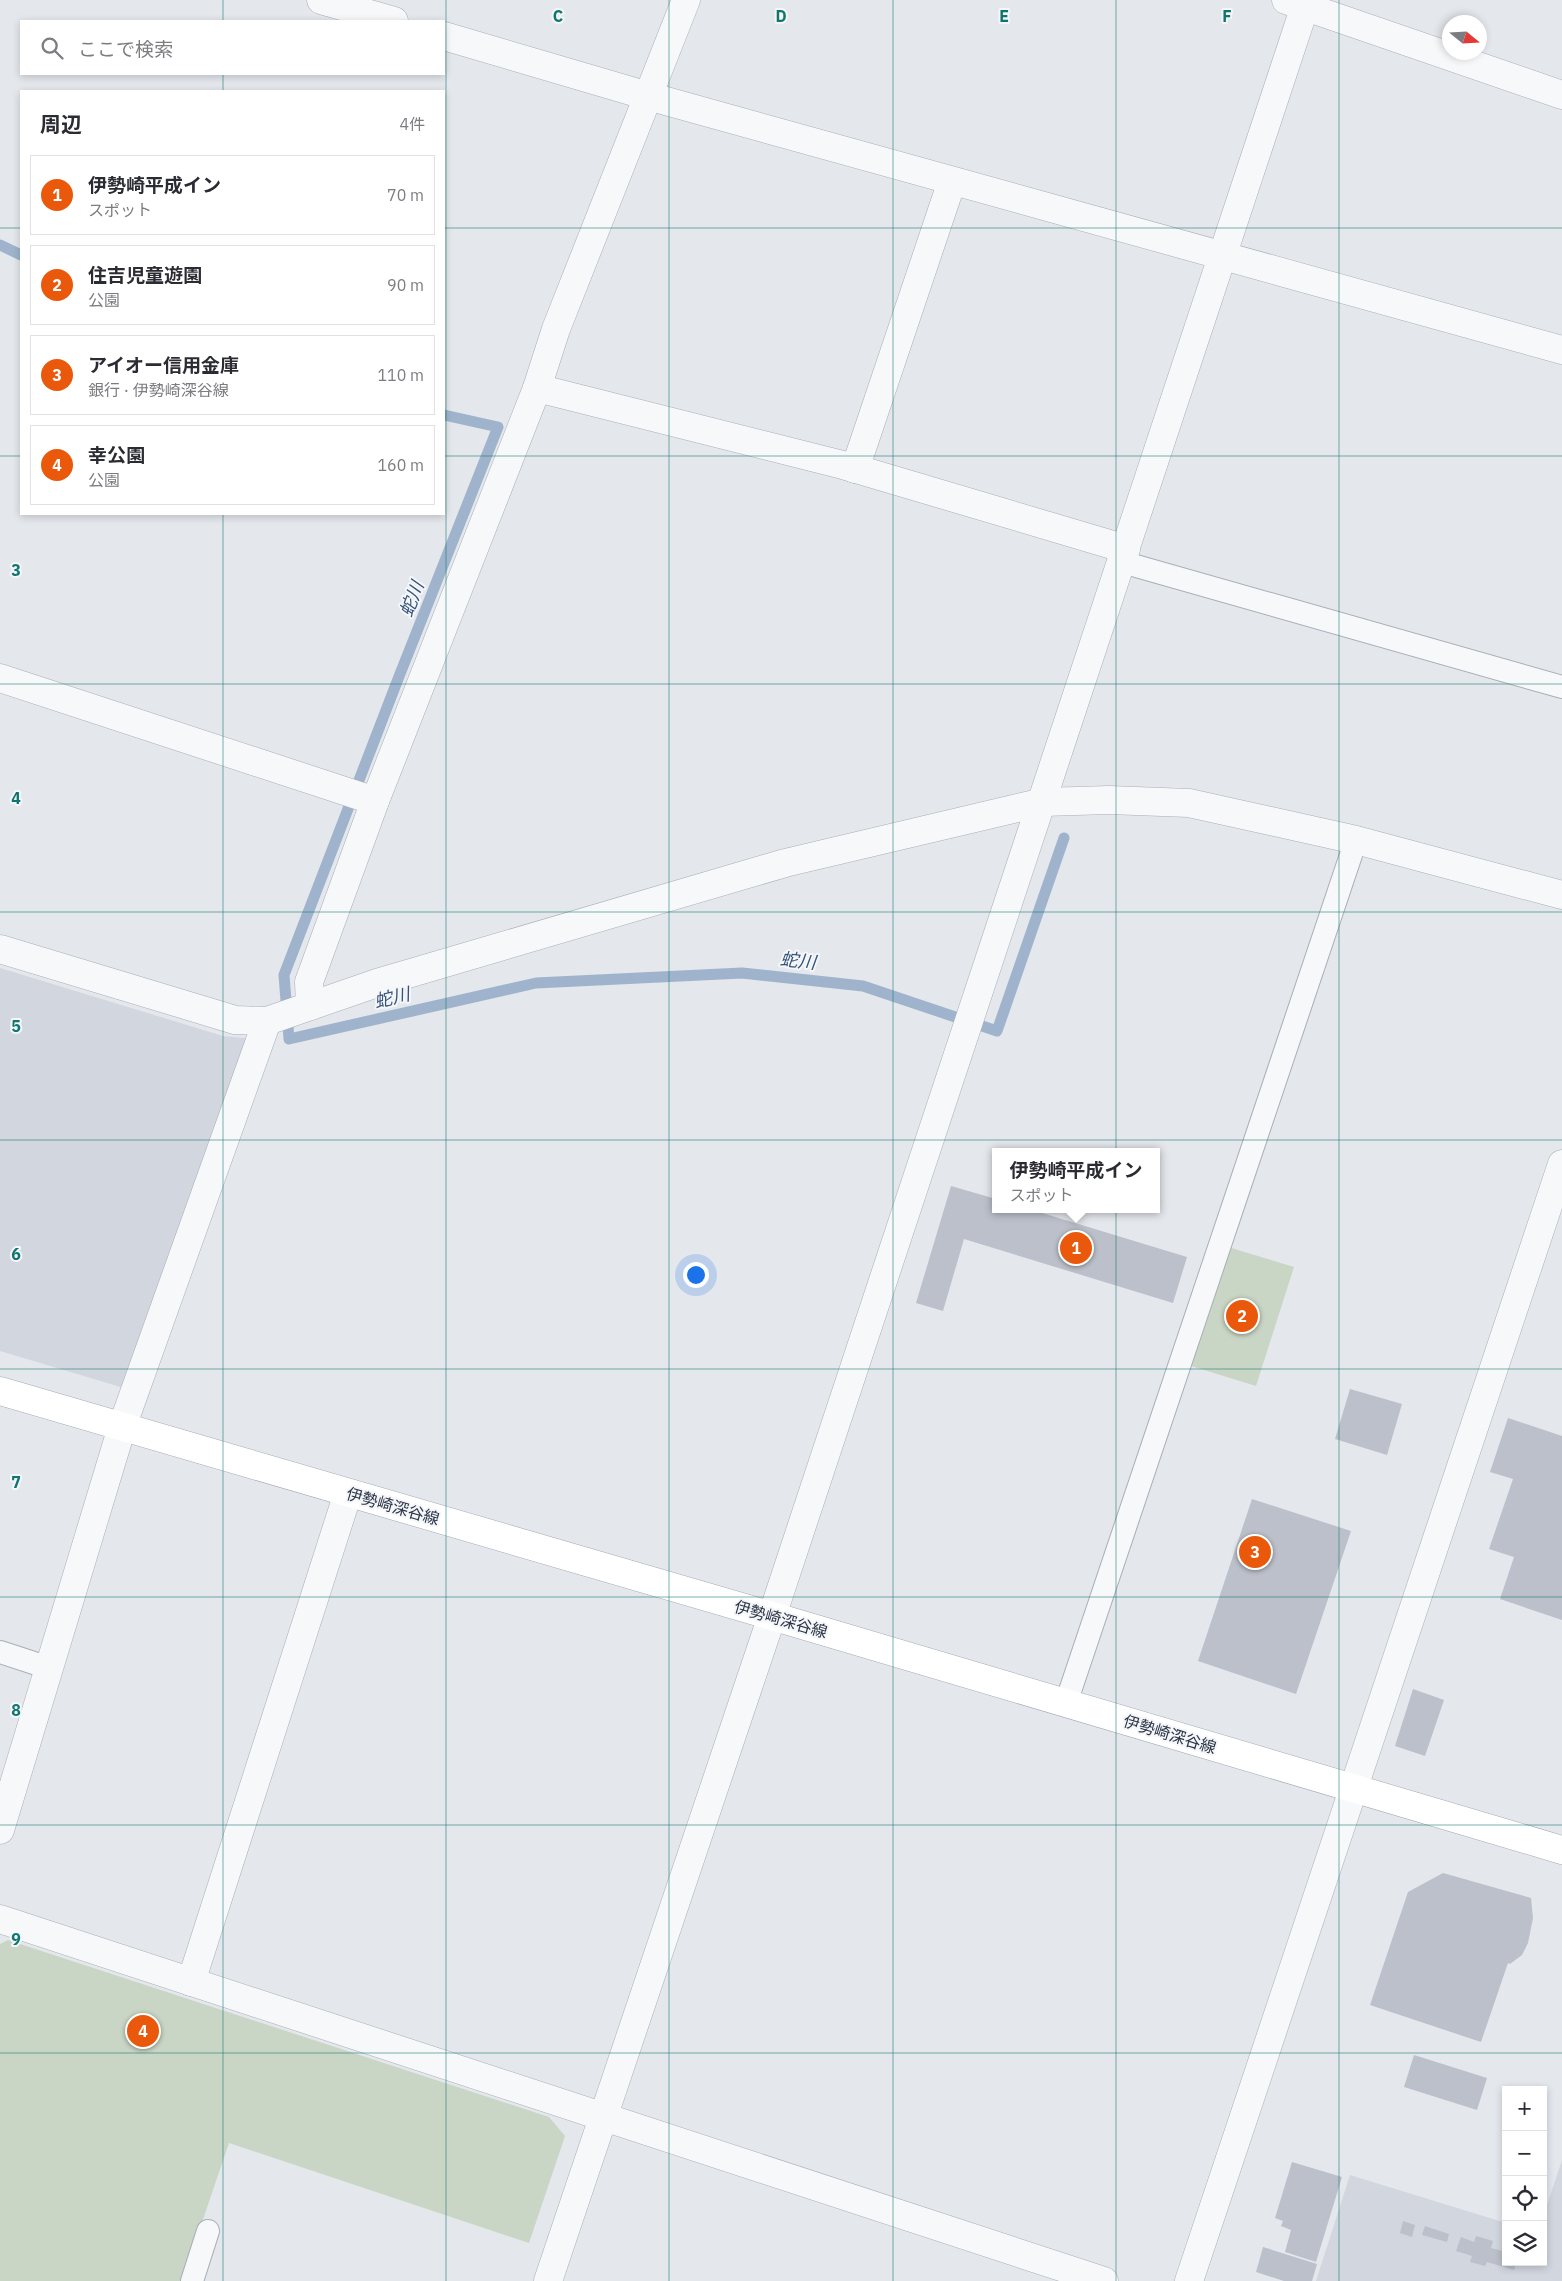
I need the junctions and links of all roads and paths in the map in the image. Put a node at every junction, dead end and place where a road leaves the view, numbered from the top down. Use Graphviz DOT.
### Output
graph roads {
  1 [pos="321,0"];
  2 [pos="686,0"];
  3 [pos="1300,2"];
  4 [pos="391,20"];
  5 [pos="445,36"];
  6 [pos="1562,95"];
  7 [pos="648,96"];
  8 [pos="952,181"];
  9 [pos="1222,256"];
  10 [pos="1562,350"];
  11 [pos="537,388"];
  12 [pos="855,469"];
  13 [pos="1124,555"];
  14 [pos="0,678"];
  15 [pos="1562,687"];
  16 [pos="375,801"];
  17 [pos="1043,802"];
  18 [pos="1356,840"];
  19 [pos="1562,895"];
  20 [pos="0,949"];
  21 [pos="310,1006"];
  22 [pos="268,1020"];
  23 [pos="1562,1164"];
  24 [pos="0,1391"];
  25 [pos="122,1427"];
  26 [pos="348,1493"];
  27 [pos="772,1616"];
  28 [pos="0,1652"];
  29 [pos="49,1668"];
  30 [pos="1066,1704"];
  31 [pos="1354,1790"];
  32 [pos="0,1830"];
  33 [pos="1562,1850"];
  34 [pos="0,1919"];
  35 [pos="191,1982"];
  36 [pos="604,2117"];
  37 [pos="208,2231"];
  38 [pos="192,2281"];
  39 [pos="548,2281"];
  40 [pos="1104,2281"];
  41 [pos="1189,2281"];
  1 -- 4 [label="street"];
  2 -- 7 [label="street"];
  3 -- 6 [label="street"];
  3 -- 9 [label="street"];
  5 -- 7 [label="street"];
  7 -- 8 [label="street"];
  7 -- 11 [label="street"];
  8 -- 9 [label="street"];
  8 -- 12 [label="street"];
  9 -- 10 [label="street"];
  9 -- 13 [label="street"];
  11 -- 12 [label="street"];
  11 -- 16 [label="street"];
  12 -- 13 [label="street"];
  13 -- 15 [label="lane"];
  13 -- 17 [label="street"];
  14 -- 16 [label="street"];
  16 -- 21 [label="street"];
  17 -- 18 [label="street"];
  17 -- 21 [label="street"];
  17 -- 27 [label="street"];
  18 -- 19 [label="street"];
  18 -- 30 [label="lane"];
  20 -- 22 [label="street"];
  21 -- 22 [label="street"];
  22 -- 25 [label="street"];
  23 -- 31 [label="street"];
  24 -- 25 [label="main road, 伊勢崎深谷線"];
  25 -- 26 [label="main road, 伊勢崎深谷線"];
  25 -- 29 [label="street"];
  26 -- 27 [label="main road, 伊勢崎深谷線"];
  26 -- 35 [label="street"];
  27 -- 30 [label="main road, 伊勢崎深谷線"];
  27 -- 36 [label="street"];
  28 -- 29 [label="lane"];
  29 -- 32 [label="street"];
  30 -- 31 [label="main road, 伊勢崎深谷線"];
  31 -- 33 [label="main road, 伊勢崎深谷線"];
  31 -- 41 [label="street"];
  34 -- 35 [label="street"];
  35 -- 36 [label="street"];
  36 -- 39 [label="street"];
  36 -- 40 [label="street"];
  37 -- 38 [label="lane"];
}
